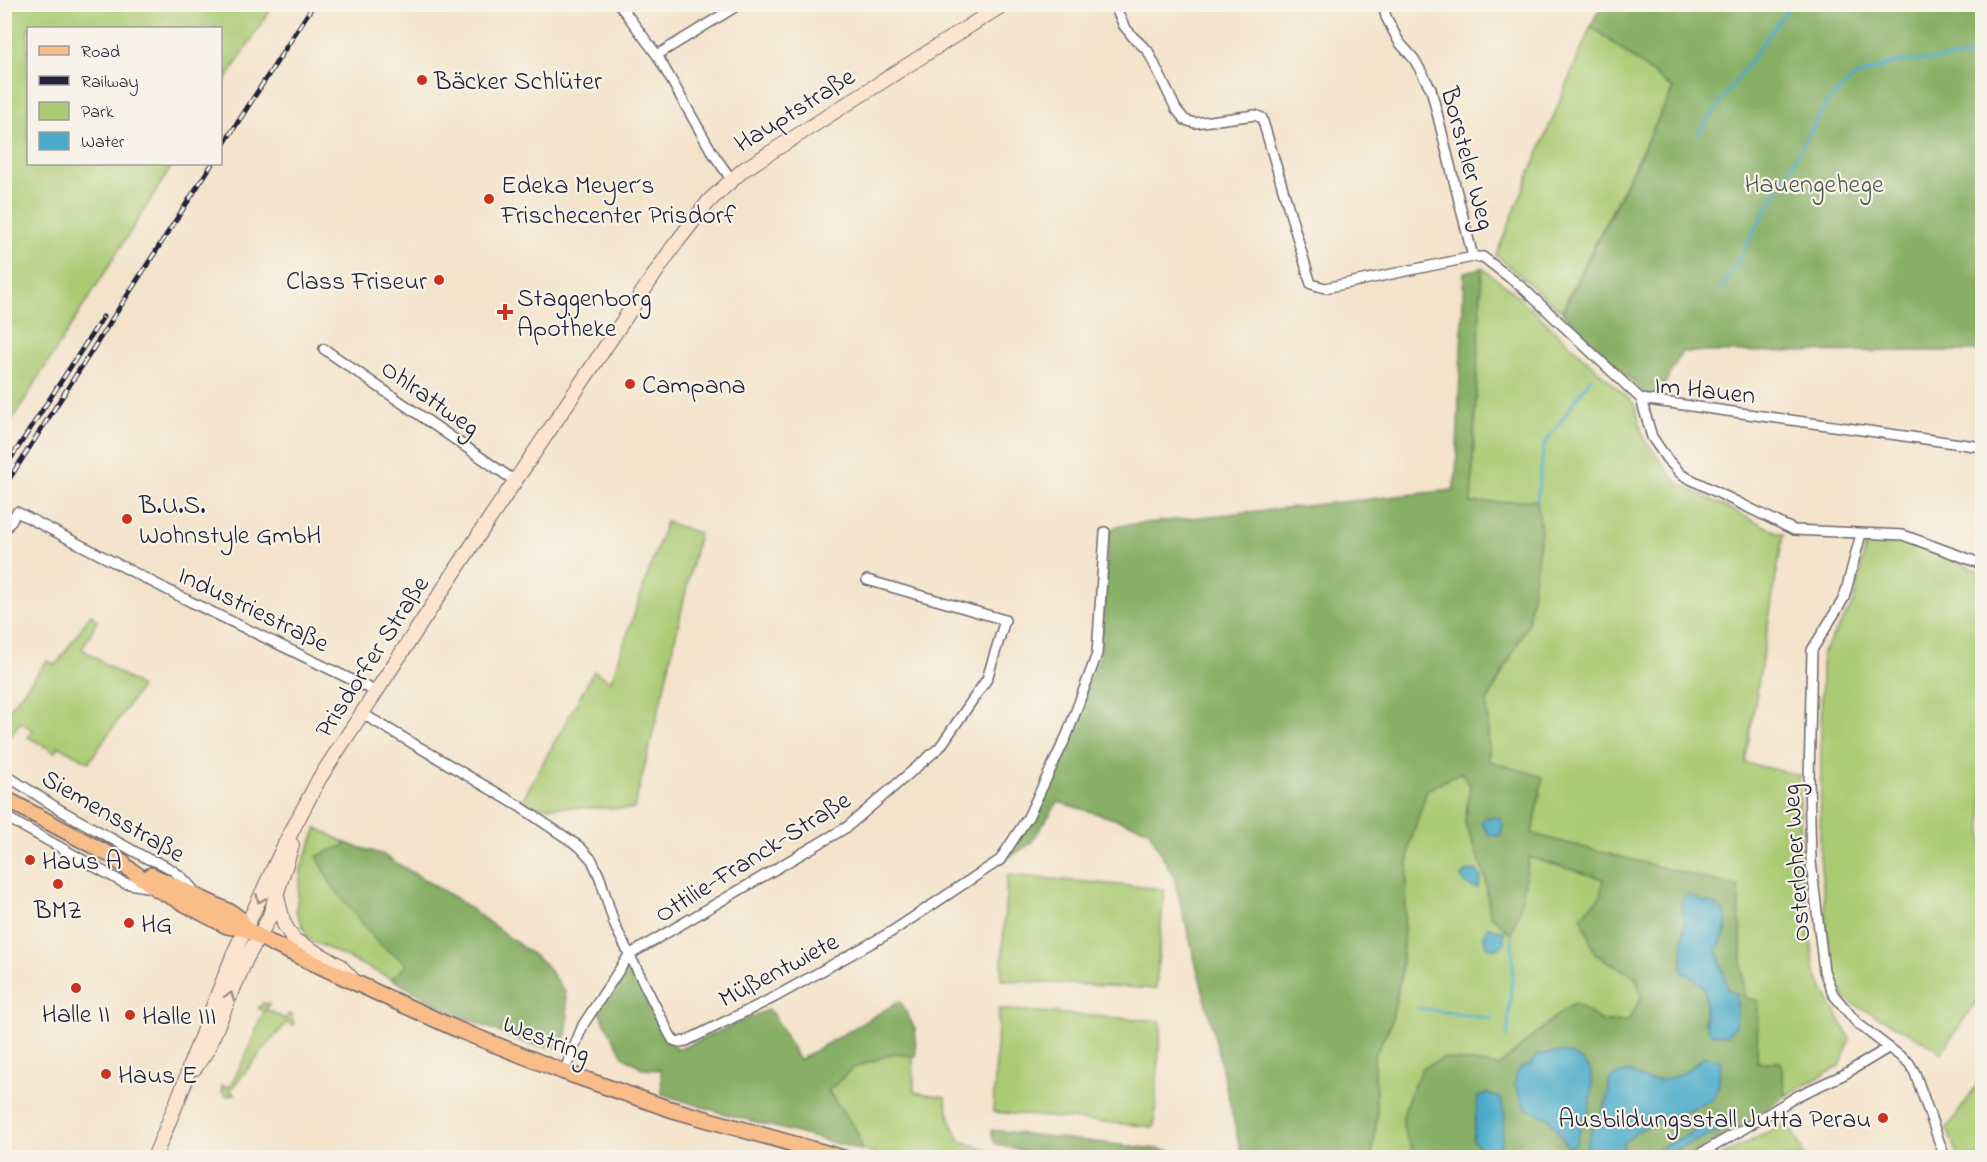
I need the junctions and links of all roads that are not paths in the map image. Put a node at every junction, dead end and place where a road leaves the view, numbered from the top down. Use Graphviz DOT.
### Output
graph roads {
  1 [pos="619,4"];
  2 [pos="740,4"];
  3 [pos="1004,4"];
  4 [pos="1114,4"];
  5 [pos="1383,4"];
  6 [pos="657,55"];
  7 [pos="731,179"];
  8 [pos="1473,256"];
  9 [pos="324,349"];
  10 [pos="1641,399"];
  11 [pos="1983,447"];
  12 [pos="515,481"];
  13 [pos="482,530"];
  14 [pos="4,531"];
  15 [pos="1105,532"];
  16 [pos="1861,534"];
  17 [pos="1983,564"];
  18 [pos="867,579"];
  19 [pos="377,692"];
  20 [pos="363,714"];
  21 [pos="4,774"];
  22 [pos="4,798"];
  23 [pos="303,809"];
  24 [pos="4,816"];
  25 [pos="114,858"];
  26 [pos="157,889"];
  27 [pos="277,896"];
  28 [pos="197,897"];
  29 [pos="253,933"];
  30 [pos="629,955"];
  31 [pos="359,985"];
  32 [pos="1888,1048"];
  33 [pos="564,1072"];
  34 [pos="154,1158"];
  35 [pos="843,1158"];
  36 [pos="1693,1158"];
  37 [pos="1945,1158"];
  1 -- 6 [label="street"];
  2 -- 6 [label="street"];
  3 -- 7 [label="main road, Hauptstraße"];
  4 -- 8 [label="street"];
  5 -- 8 [label="street, Borsteler Weg"];
  6 -- 7 [label="street"];
  7 -- 12 [label="main road, Hauptstraße"];
  8 -- 10 [label="street, Borsteler Weg"];
  9 -- 12 [label="street, Ohlrattweg"];
  10 -- 11 [label="street, Im Hauen"];
  10 -- 16 [label="street, Im Hauen"];
  12 -- 13 [label="main road, Hauptstraße"];
  13 -- 19 [label="main road, Prisdorfer Straße"];
  14 -- 19 [label="street, Industriestraße"];
  15 -- 30 [label="street, Müßentwiete"];
  16 -- 17 [label="street, Im Hauen"];
  16 -- 32 [label="street, Osterloher Weg"];
  18 -- 30 [label="street, Ottilie-Franck-Straße"];
  19 -- 20 [label="main road, Prisdorfer Straße"];
  20 -- 23 [label="main road, Prisdorfer Straße"];
  20 -- 30 [label="street, Müßentwiete"];
  21 -- 28 [label="street, Siemensstraße"];
  22 -- 25 [label="main road, Westring"];
  23 -- 27 [label="main road, Prisdorfer Straße"];
  23 -- 29 [label="main road, Prisdorfer Straße, one-way"];
  24 -- 26 [label="street, Siemensstraße"];
  25 -- 26 [label="main road, Westring"];
  25 -- 28 [label="main road, Westring"];
  26 -- 29 [label="main road, Westring"];
  27 -- 29 [label="main road, Prisdorfer Straße"];
  27 -- 31 [label="main road"];
  28 -- 29 [label="main road, Westring"];
  29 -- 31 [label="main road, Westring"];
  29 -- 34 [label="main road, Prisdorfer Straße"];
  30 -- 33 [label="street, Ottilie-Franck-Straße"];
  31 -- 33 [label="main road, Westring"];
  32 -- 36 [label="street"];
  32 -- 37 [label="street, Osterloher Weg"];
  33 -- 35 [label="main road, Westring"];
}
